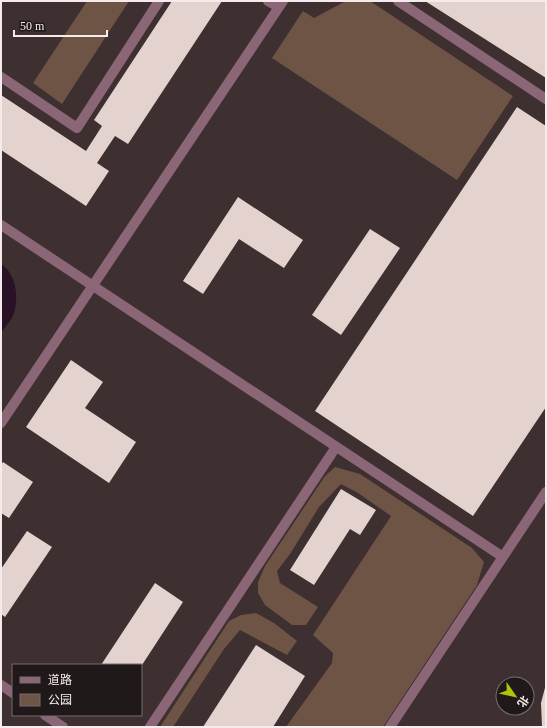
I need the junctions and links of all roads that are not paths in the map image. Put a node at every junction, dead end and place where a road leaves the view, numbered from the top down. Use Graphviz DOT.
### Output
graph roads {
  1 [pos="160,1"];
  2 [pos="268,1"];
  3 [pos="398,1"];
  4 [pos="281,4"];
  5 [pos="1,77"];
  6 [pos="546,99"];
  7 [pos="1,225"];
  8 [pos="92,286"];
  9 [pos="1,423"];
  10 [pos="336,447"];
  11 [pos="546,492"];
  12 [pos="503,557"];
  13 [pos="1,685"];
  14 [pos="12,692"];
  15 [pos="46,716"];
  16 [pos="63,727"];
  17 [pos="150,727"];
  18 [pos="390,727"];
  1 -- 5 [label="lane"];
  2 -- 4 [label="lane"];
  3 -- 6 [label="lane"];
  4 -- 8 [label="lane"];
  7 -- 8 [label="lane"];
  8 -- 9 [label="lane"];
  8 -- 10 [label="lane"];
  10 -- 12 [label="lane"];
  10 -- 17 [label="lane"];
  11 -- 12 [label="lane"];
  12 -- 18 [label="lane"];
  13 -- 14 [label="lane"];
  15 -- 16 [label="lane"];
}
